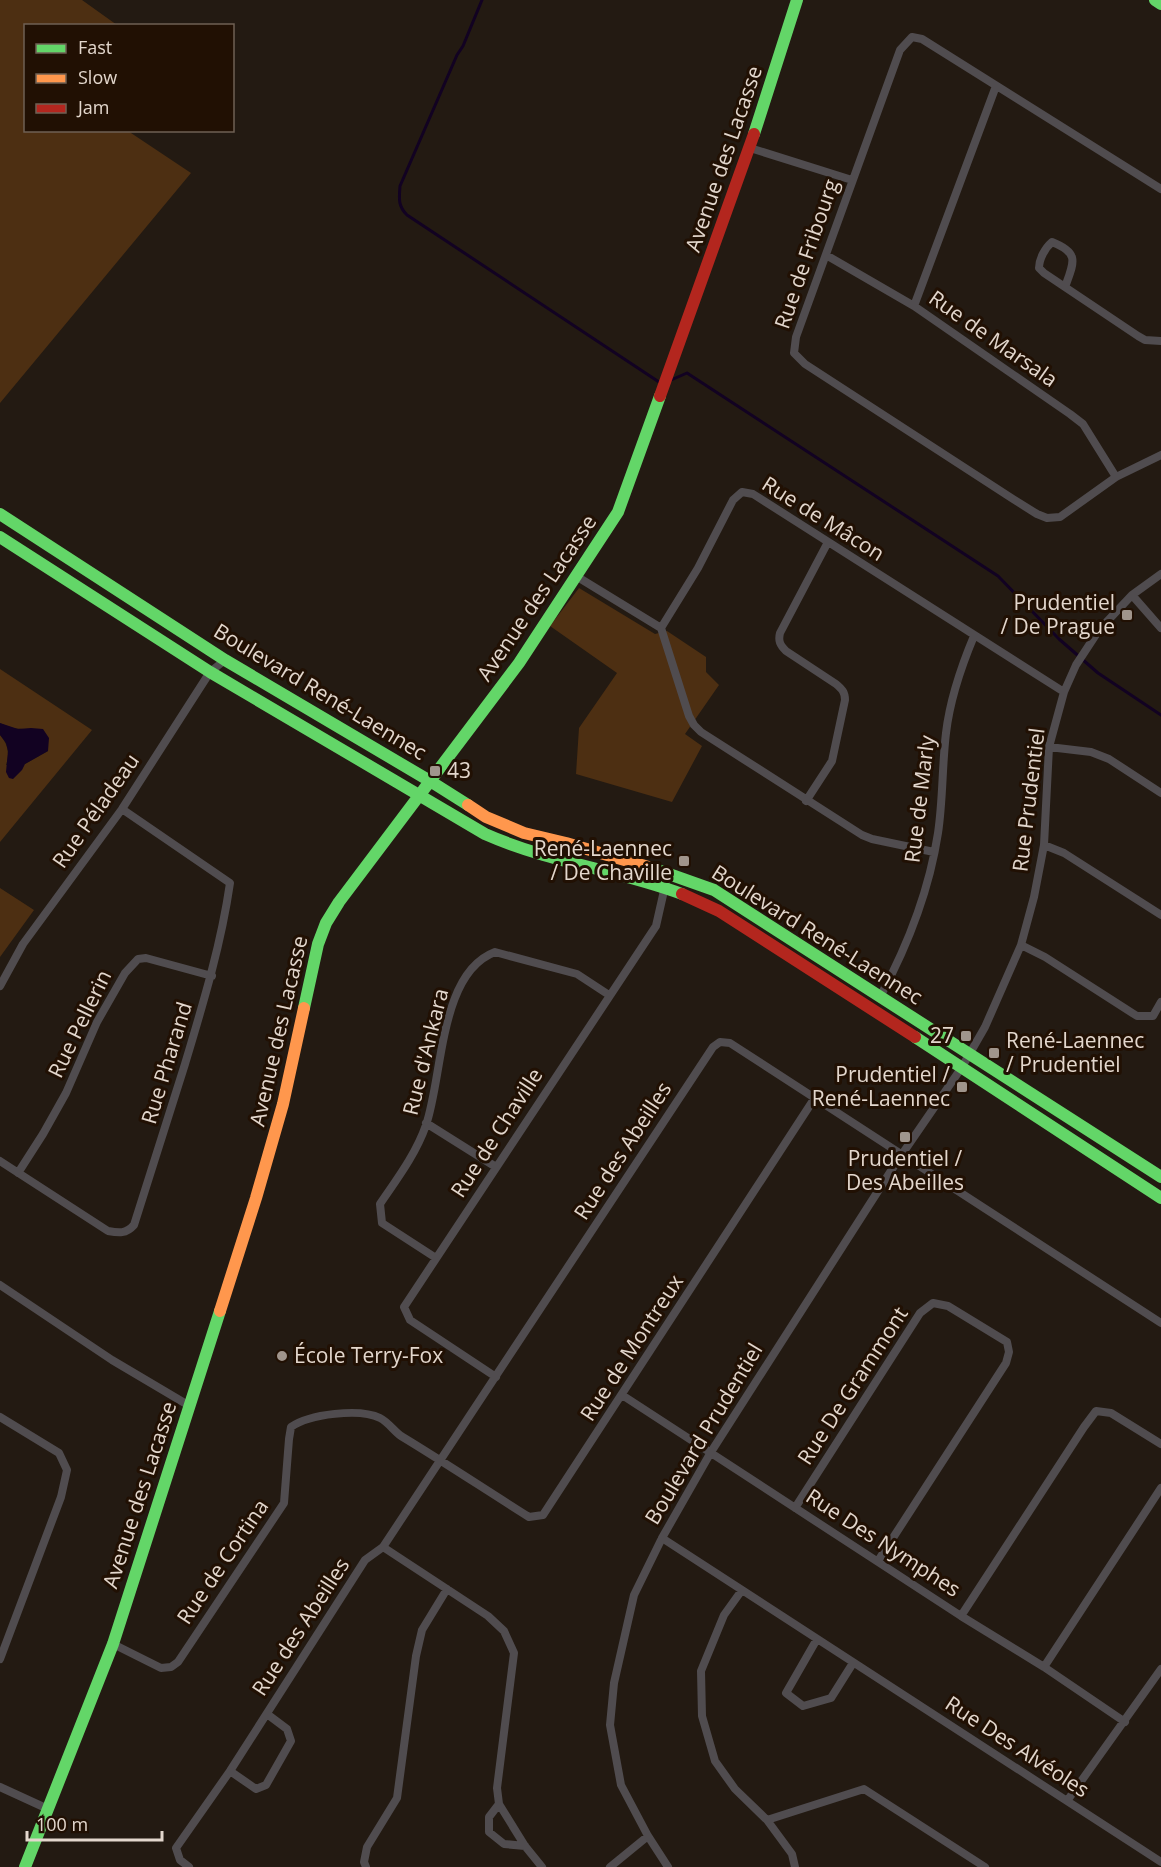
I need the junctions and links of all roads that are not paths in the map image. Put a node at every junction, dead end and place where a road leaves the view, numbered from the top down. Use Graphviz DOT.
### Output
graph roads {
  1 [pos="797,0"];
  2 [pos="1155,0"];
  3 [pos="1161,4"];
  4 [pos="996,86"];
  5 [pos="750,148"];
  6 [pos="852,180"];
  7 [pos="1161,189"];
  8 [pos="826,255"];
  9 [pos="1065,287"];
  10 [pos="914,306"];
  11 [pos="1161,341"];
  12 [pos="1161,455"];
  13 [pos="1116,477"];
  14 [pos="0,514"];
  15 [pos="0,537"];
  16 [pos="828,542"];
  17 [pos="1161,574"];
  18 [pos="576,576"];
  19 [pos="1132,595"];
  20 [pos="661,628"];
  21 [pos="1161,628"];
  22 [pos="974,636"];
  23 [pos="225,660"];
  24 [pos="210,672"];
  25 [pos="1064,692"];
  26 [pos="1049,747"];
  27 [pos="430,781"];
  28 [pos="1161,792"];
  29 [pos="420,795"];
  30 [pos="806,801"];
  31 [pos="122,809"];
  32 [pos="1044,845"];
  33 [pos="934,852"];
  34 [pos="668,873"];
  35 [pos="664,888"];
  36 [pos="1161,915"];
  37 [pos="1021,945"];
  38 [pos="212,976"];
  39 [pos="0,986"];
  40 [pos="609,995"];
  41 [pos="880,997"];
  42 [pos="1161,1002"];
  43 [pos="969,1054"];
  44 [pos="962,1067"];
  45 [pos="814,1099"];
  46 [pos="426,1123"];
  47 [pos="901,1156"];
  48 [pos="0,1161"];
  49 [pos="496,1167"];
  50 [pos="18,1173"];
  51 [pos="1161,1177"];
  52 [pos="1161,1198"];
  53 [pos="436,1258"];
  54 [pos="0,1285"];
  55 [pos="1161,1323"];
  56 [pos="496,1377"];
  57 [pos="622,1395"];
  58 [pos="188,1405"];
  59 [pos="0,1417"];
  60 [pos="1161,1444"];
  61 [pos="711,1452"];
  62 [pos="441,1460"];
  63 [pos="1161,1488"];
  64 [pos="795,1508"];
  65 [pos="662,1538"];
  66 [pos="383,1548"];
  67 [pos="878,1561"];
  68 [pos="447,1589"];
  69 [pos="742,1590"];
  70 [pos="962,1616"];
  71 [pos="817,1639"];
  72 [pos="113,1644"];
  73 [pos="0,1659"];
  74 [pos="854,1663"];
  75 [pos="1044,1667"];
  76 [pos="1161,1669"];
  77 [pos="267,1714"];
  78 [pos="1125,1722"];
  79 [pos="230,1771"];
  80 [pos="0,1787"];
  81 [pos="1067,1802"];
  82 [pos="499,1804"];
  83 [pos="48,1809"];
  84 [pos="767,1820"];
  85 [pos="648,1836"];
  86 [pos="525,1846"];
  87 [pos="1161,1862"];
  88 [pos="24,1867"];
  89 [pos="189,1867"];
  90 [pos="366,1867"];
  91 [pos="542,1867"];
  92 [pos="610,1867"];
  93 [pos="668,1867"];
  94 [pos="795,1867"];
  95 [pos="985,1867"];
  1 -- 5 [label="main road, Avenue des Lacasse"];
  2 -- 3 [label="main road"];
  4 -- 6 [label="street, Rue de Fribourg"];
  4 -- 7 [label="street, Rue de Fribourg"];
  4 -- 10 [label="street"];
  5 -- 6 [label="street"];
  5 -- 18 [label="main road, Avenue des Lacasse"];
  6 -- 8 [label="street, Rue de Fribourg"];
  8 -- 10 [label="street, Rue de Marsala"];
  8 -- 13 [label="street, Rue de Fribourg"];
  9 -- 9 [label="street"];
  9 -- 11 [label="street"];
  10 -- 13 [label="street, Rue de Marsala"];
  12 -- 13 [label="street, Rue de Fribourg"];
  14 -- 23 [label="main road, Boulevard René-Laennec"];
  15 -- 24 [label="main road, Boulevard René-Laennec"];
  16 -- 20 [label="street, Rue de Mâcon"];
  16 -- 22 [label="street, Rue de Mâcon"];
  16 -- 30 [label="street"];
  17 -- 19 [label="street, Rue Prudentiel"];
  18 -- 20 [label="street"];
  18 -- 27 [label="main road, Avenue des Lacasse"];
  19 -- 21 [label="street"];
  19 -- 25 [label="street, Rue Prudentiel"];
  20 -- 30 [label="street"];
  22 -- 25 [label="street, Rue de Mâcon"];
  22 -- 33 [label="street, Rue de Marly"];
  23 -- 24 [label="street, Rue Péladeau"];
  23 -- 27 [label="main road, Boulevard René-Laennec"];
  24 -- 29 [label="main road, Boulevard René-Laennec"];
  24 -- 31 [label="street, Rue Péladeau"];
  25 -- 26 [label="street, Rue Prudentiel"];
  26 -- 28 [label="street"];
  26 -- 32 [label="street, Rue Prudentiel"];
  27 -- 29 [label="main road, Avenue des Lacasse"];
  27 -- 34 [label="main road, Boulevard René-Laennec"];
  29 -- 35 [label="main road, Boulevard René-Laennec"];
  29 -- 58 [label="main road, Avenue des Lacasse"];
  30 -- 33 [label="street"];
  31 -- 38 [label="street, Rue Pharand"];
  31 -- 39 [label="street, Rue Péladeau"];
  32 -- 36 [label="street"];
  32 -- 37 [label="street, Rue Prudentiel"];
  33 -- 41 [label="street, Rue de Marly"];
  34 -- 35 [label="street, Rue de Chaville"];
  34 -- 41 [label="main road, Boulevard René-Laennec"];
  35 -- 40 [label="street, Rue de Chaville"];
  35 -- 44 [label="main road, Boulevard René-Laennec"];
  37 -- 42 [label="street"];
  37 -- 43 [label="street, Rue Prudentiel"];
  38 -- 50 [label="street, Rue Pellerin"];
  38 -- 50 [label="street, Rue Pharand"];
  40 -- 46 [label="street, Rue d'Ankara"];
  40 -- 49 [label="street, Rue de Chaville"];
  41 -- 43 [label="main road, Boulevard René-Laennec"];
  43 -- 44 [label="street, Boulevard Prudentiel"];
  43 -- 51 [label="main road, Boulevard René-Laennec"];
  44 -- 47 [label="street, Boulevard Prudentiel"];
  44 -- 52 [label="main road, Boulevard René-Laennec"];
  45 -- 47 [label="street, Rue des Abeilles"];
  45 -- 56 [label="street, Rue des Abeilles"];
  45 -- 57 [label="street, Rue de Montreux"];
  46 -- 49 [label="street"];
  46 -- 53 [label="street, Rue d'Ankara"];
  47 -- 55 [label="street, Rue des Abeilles"];
  47 -- 61 [label="street, Boulevard Prudentiel"];
  48 -- 50 [label="street, Rue Pharand"];
  49 -- 53 [label="street, Rue de Chaville"];
  53 -- 56 [label="street, Rue de Chaville"];
  54 -- 58 [label="street"];
  56 -- 62 [label="street, Rue des Abeilles"];
  57 -- 61 [label="street, Rue Des Nymphes"];
  57 -- 62 [label="street, Rue de Montreux"];
  58 -- 72 [label="main road, Avenue des Lacasse"];
  59 -- 73 [label="street"];
  60 -- 70 [label="street"];
  61 -- 64 [label="street, Rue Des Nymphes"];
  61 -- 65 [label="street, Boulevard Prudentiel"];
  62 -- 66 [label="street, Rue des Abeilles"];
  62 -- 72 [label="street, Rue de Cortina"];
  63 -- 75 [label="street"];
  64 -- 67 [label="street, Rue Des Nymphes"];
  64 -- 67 [label="street, Rue De Grammont"];
  65 -- 69 [label="street, Rue Des Alvéoles"];
  65 -- 85 [label="street, Boulevard Prudentiel"];
  66 -- 68 [label="street"];
  66 -- 77 [label="street, Rue des Abeilles"];
  67 -- 70 [label="street, Rue Des Nymphes"];
  68 -- 82 [label="street"];
  68 -- 90 [label="street"];
  69 -- 71 [label="street, Rue Des Alvéoles"];
  69 -- 84 [label="street"];
  70 -- 75 [label="street, Rue Des Nymphes"];
  71 -- 74 [label="street, Rue Des Alvéoles"];
  71 -- 74 [label="street"];
  72 -- 83 [label="main road, Avenue des Lacasse"];
  74 -- 81 [label="street, Rue Des Alvéoles"];
  75 -- 78 [label="street, Rue Des Nymphes"];
  76 -- 78 [label="street"];
  77 -- 79 [label="street, Rue des Abeilles"];
  77 -- 79 [label="street, Rue des Abeilles"];
  78 -- 81 [label="street"];
  79 -- 89 [label="street, Rue des Abeilles"];
  80 -- 83 [label="street"];
  81 -- 87 [label="street, Rue Des Alvéoles"];
  82 -- 86 [label="street"];
  82 -- 86 [label="street"];
  83 -- 88 [label="main road, Avenue des Lacasse"];
  84 -- 94 [label="street"];
  84 -- 95 [label="street"];
  85 -- 92 [label="street"];
  85 -- 93 [label="street, Boulevard Prudentiel"];
  86 -- 91 [label="street"];
}
